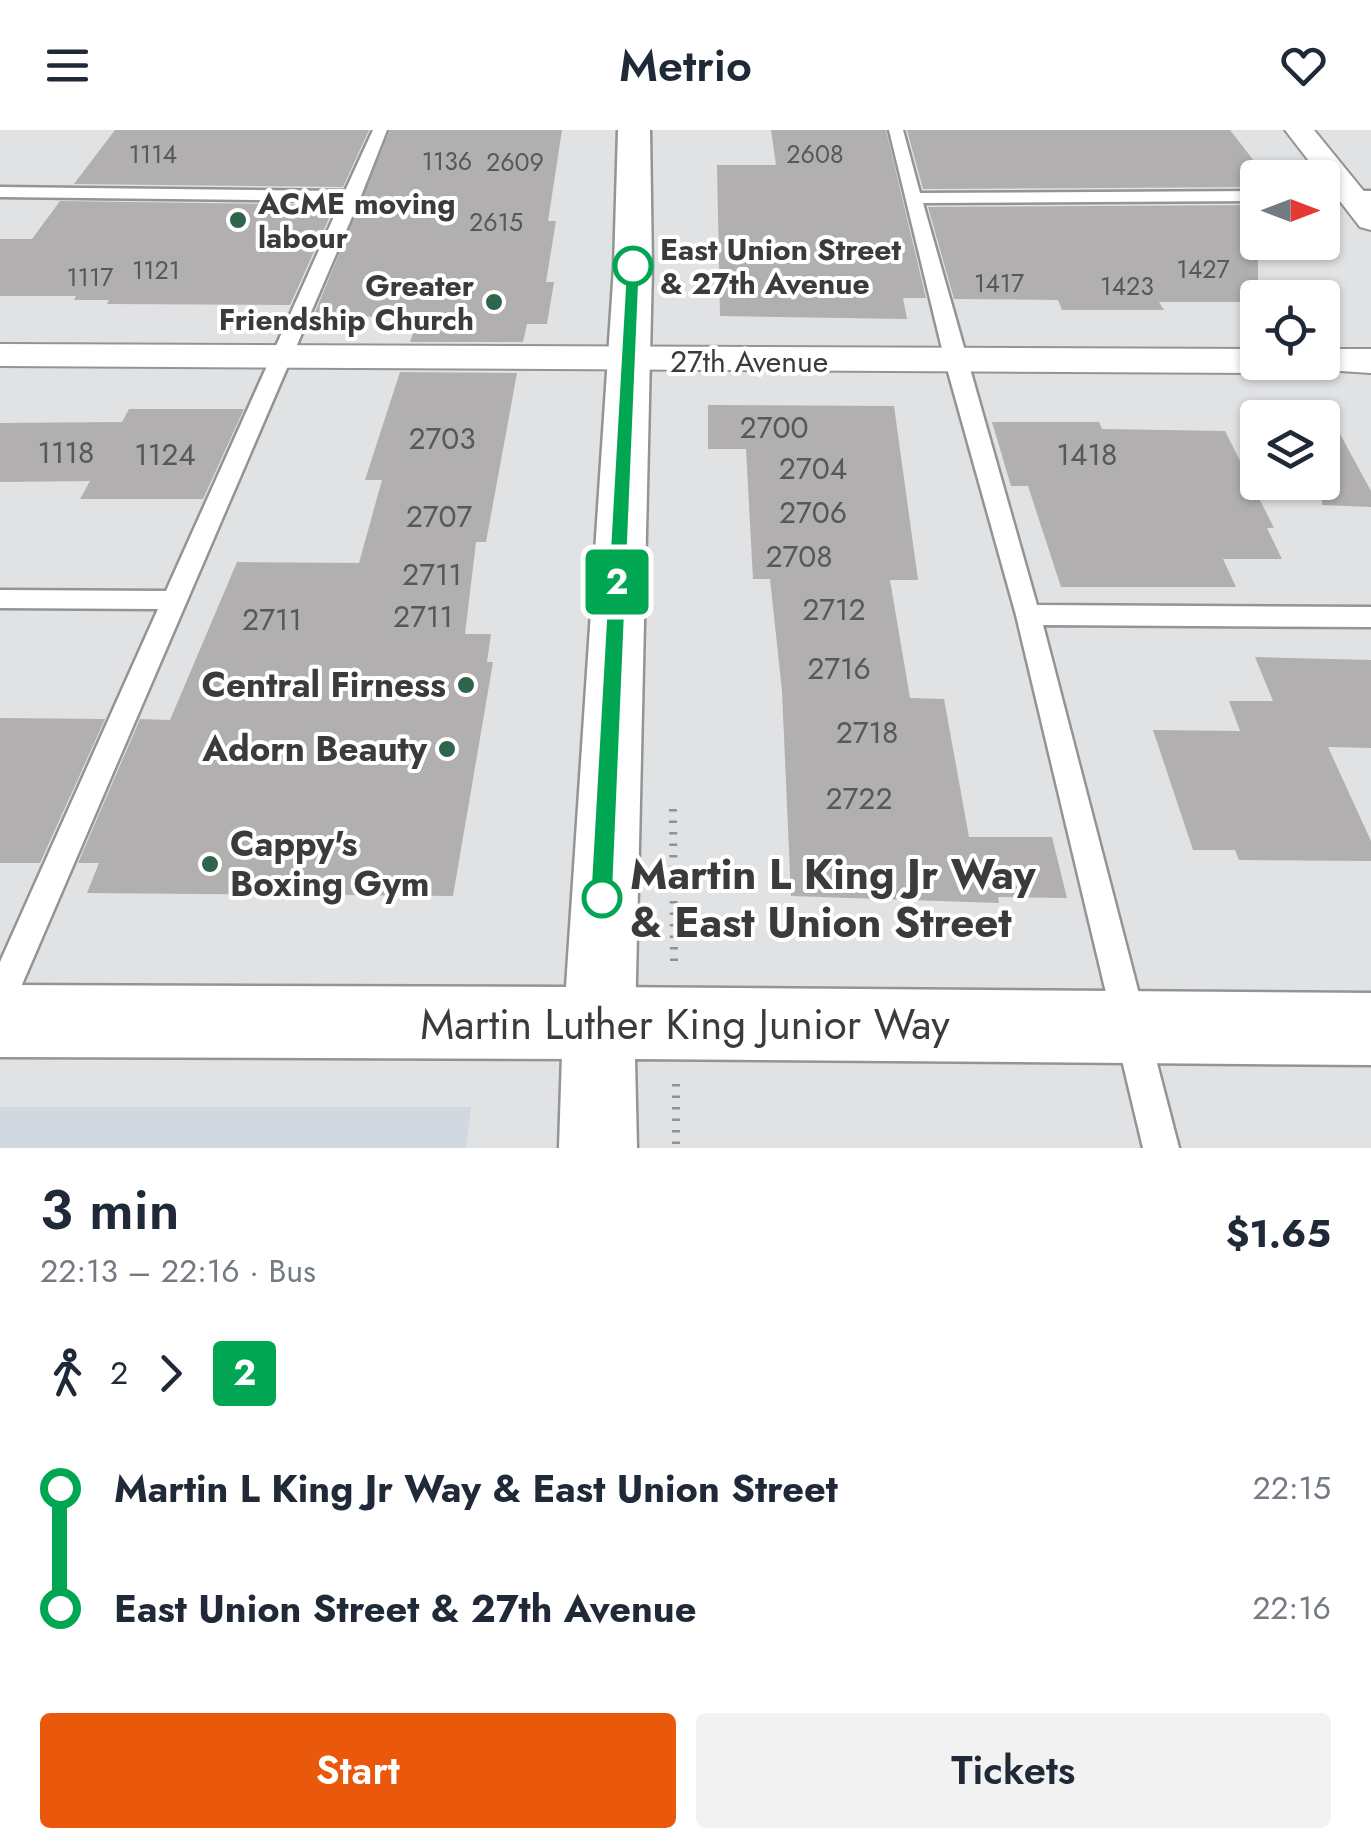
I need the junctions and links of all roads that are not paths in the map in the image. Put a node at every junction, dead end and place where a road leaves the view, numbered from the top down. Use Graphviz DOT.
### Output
graph roads {
  1 [pos="380,130"];
  2 [pos="634,130"];
  3 [pos="896,130"];
  4 [pos="1300,130"];
  5 [pos="0,192"];
  6 [pos="353,196"];
  7 [pos="1240,196"];
  8 [pos="1348,196"];
  9 [pos="916,198"];
  10 [pos="1371,220"];
  11 [pos="0,356"];
  12 [pos="284,356"];
  13 [pos="628,359"];
  14 [pos="954,361"];
  15 [pos="1240,361"];
  16 [pos="1340,361"];
  17 [pos="1371,361"];
  18 [pos="0,599"];
  19 [pos="178,600"];
  20 [pos="1028,615"];
  21 [pos="1371,616"];
  22 [pos="0,999"];
  23 [pos="0,1021"];
  24 [pos="600,1023"];
  25 [pos="1129,1026"];
  26 [pos="1371,1030"];
  27 [pos="598,1148"];
  28 [pos="1161,1148"];
  1 -- 6 [label="lane"];
  2 -- 13 [label="main road"];
  3 -- 9 [label="lane"];
  4 -- 8 [label="street"];
  5 -- 6 [label="lane"];
  6 -- 12 [label="lane"];
  7 -- 9 [label="lane"];
  8 -- 10 [label="street"];
  9 -- 14 [label="lane"];
  11 -- 12 [label="street, 27th Avenue"];
  12 -- 13 [label="street, 27th Avenue"];
  12 -- 19 [label="lane"];
  13 -- 14 [label="street, 27th Avenue"];
  13 -- 24 [label="main road"];
  14 -- 15 [label="street, 27th Avenue"];
  14 -- 20 [label="lane"];
  16 -- 17 [label="street"];
  18 -- 19 [label="lane"];
  19 -- 22 [label="lane"];
  20 -- 21 [label="lane"];
  20 -- 25 [label="lane"];
  23 -- 24 [label="main road, Martin Luther King Junior Way"];
  24 -- 25 [label="main road, Martin Luther King Junior Way"];
  24 -- 27 [label="main road"];
  25 -- 26 [label="main road, Martin Luther King Junior Way"];
  25 -- 28 [label="lane"];
}
